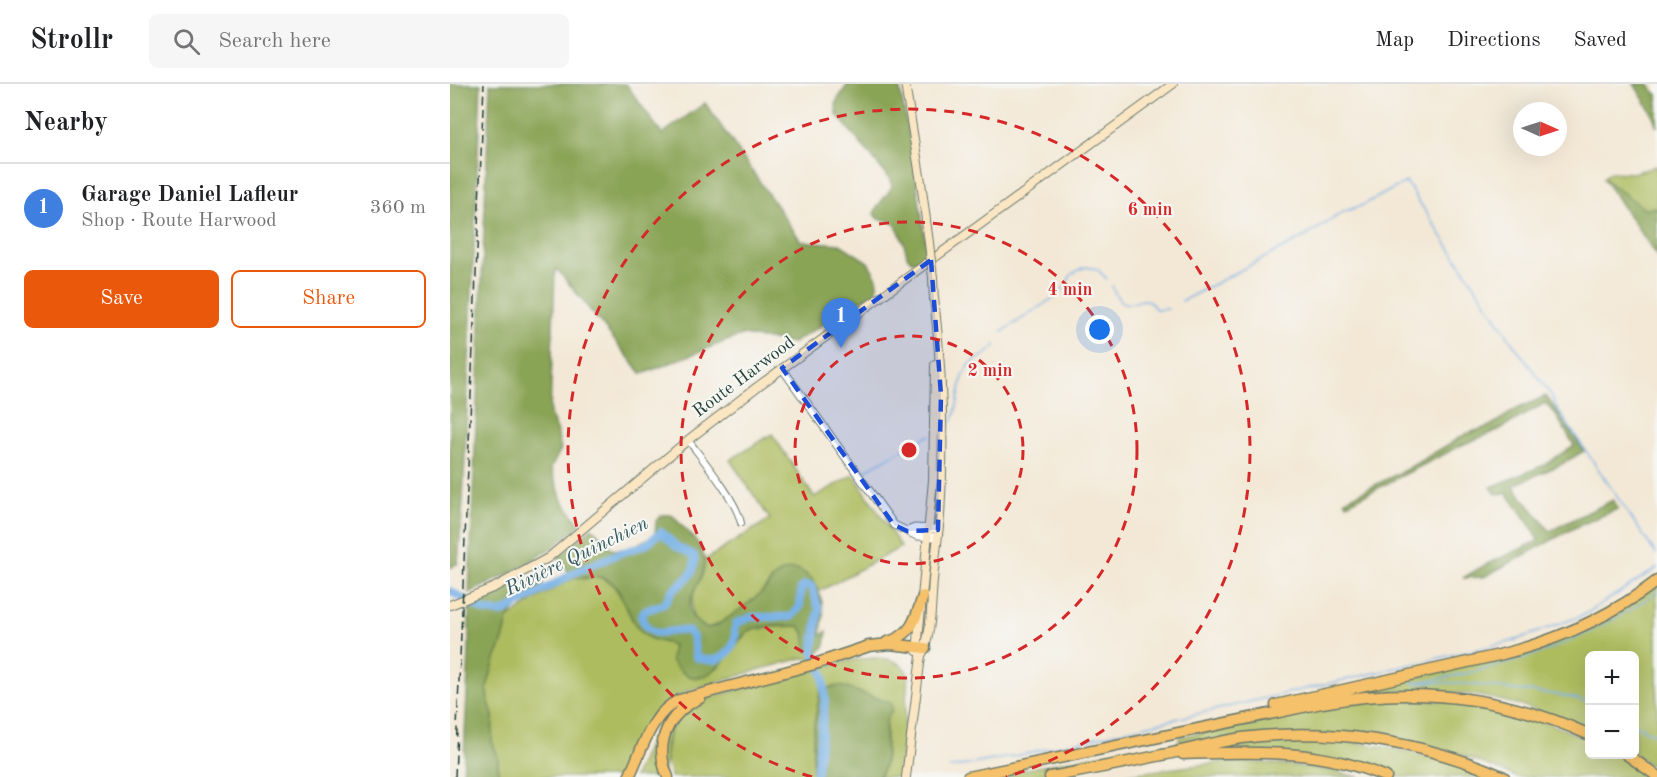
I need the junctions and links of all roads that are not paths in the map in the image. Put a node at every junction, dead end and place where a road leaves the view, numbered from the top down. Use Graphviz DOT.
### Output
graph roads {
  1 [pos="905,84"];
  2 [pos="1173,84"];
  3 [pos="782,368"];
  4 [pos="688,440"];
  5 [pos="741,523"];
  6 [pos="934,533"];
  7 [pos="1657,581"];
  8 [pos="923,596"];
  9 [pos="454,604"];
  10 [pos="876,645"];
  11 [pos="920,651"];
  12 [pos="845,655"];
  13 [pos="732,686"];
  14 [pos="1585,733"];
  15 [pos="1104,747"];
  16 [pos="1164,755"];
  17 [pos="1633,759"];
  18 [pos="906,776"];
  19 [pos="1657,776"];
  20 [pos="629,777"];
  21 [pos="668,777"];
  22 [pos="968,777"];
  23 [pos="1050,777"];
  24 [pos="1386,777"];
  25 [pos="1504,777"];
  1 -- 6 [label="main road, bridge"];
  2 -- 3 [label="main road, Route Harwood"];
  3 -- 4 [label="main road, Route Harwood"];
  3 -- 6 [label="street"];
  4 -- 5 [label="street"];
  4 -- 9 [label="main road, Route Harwood"];
  6 -- 8 [label="main road"];
  6 -- 11 [label="main road"];
  7 -- 15 [label="highway"];
  8 -- 10 [label="highway"];
  8 -- 11 [label="main road"];
  10 -- 11 [label="highway"];
  10 -- 12 [label="highway"];
  11 -- 12 [label="highway"];
  11 -- 18 [label="main road"];
  12 -- 13 [label="highway"];
  13 -- 20 [label="highway"];
  13 -- 21 [label="highway"];
  14 -- 15 [label="highway"];
  15 -- 22 [label="highway"];
  16 -- 23 [label="highway"];
  16 -- 24 [label="highway"];
  16 -- 25 [label="highway"];
  17 -- 19 [label="highway"];
}
